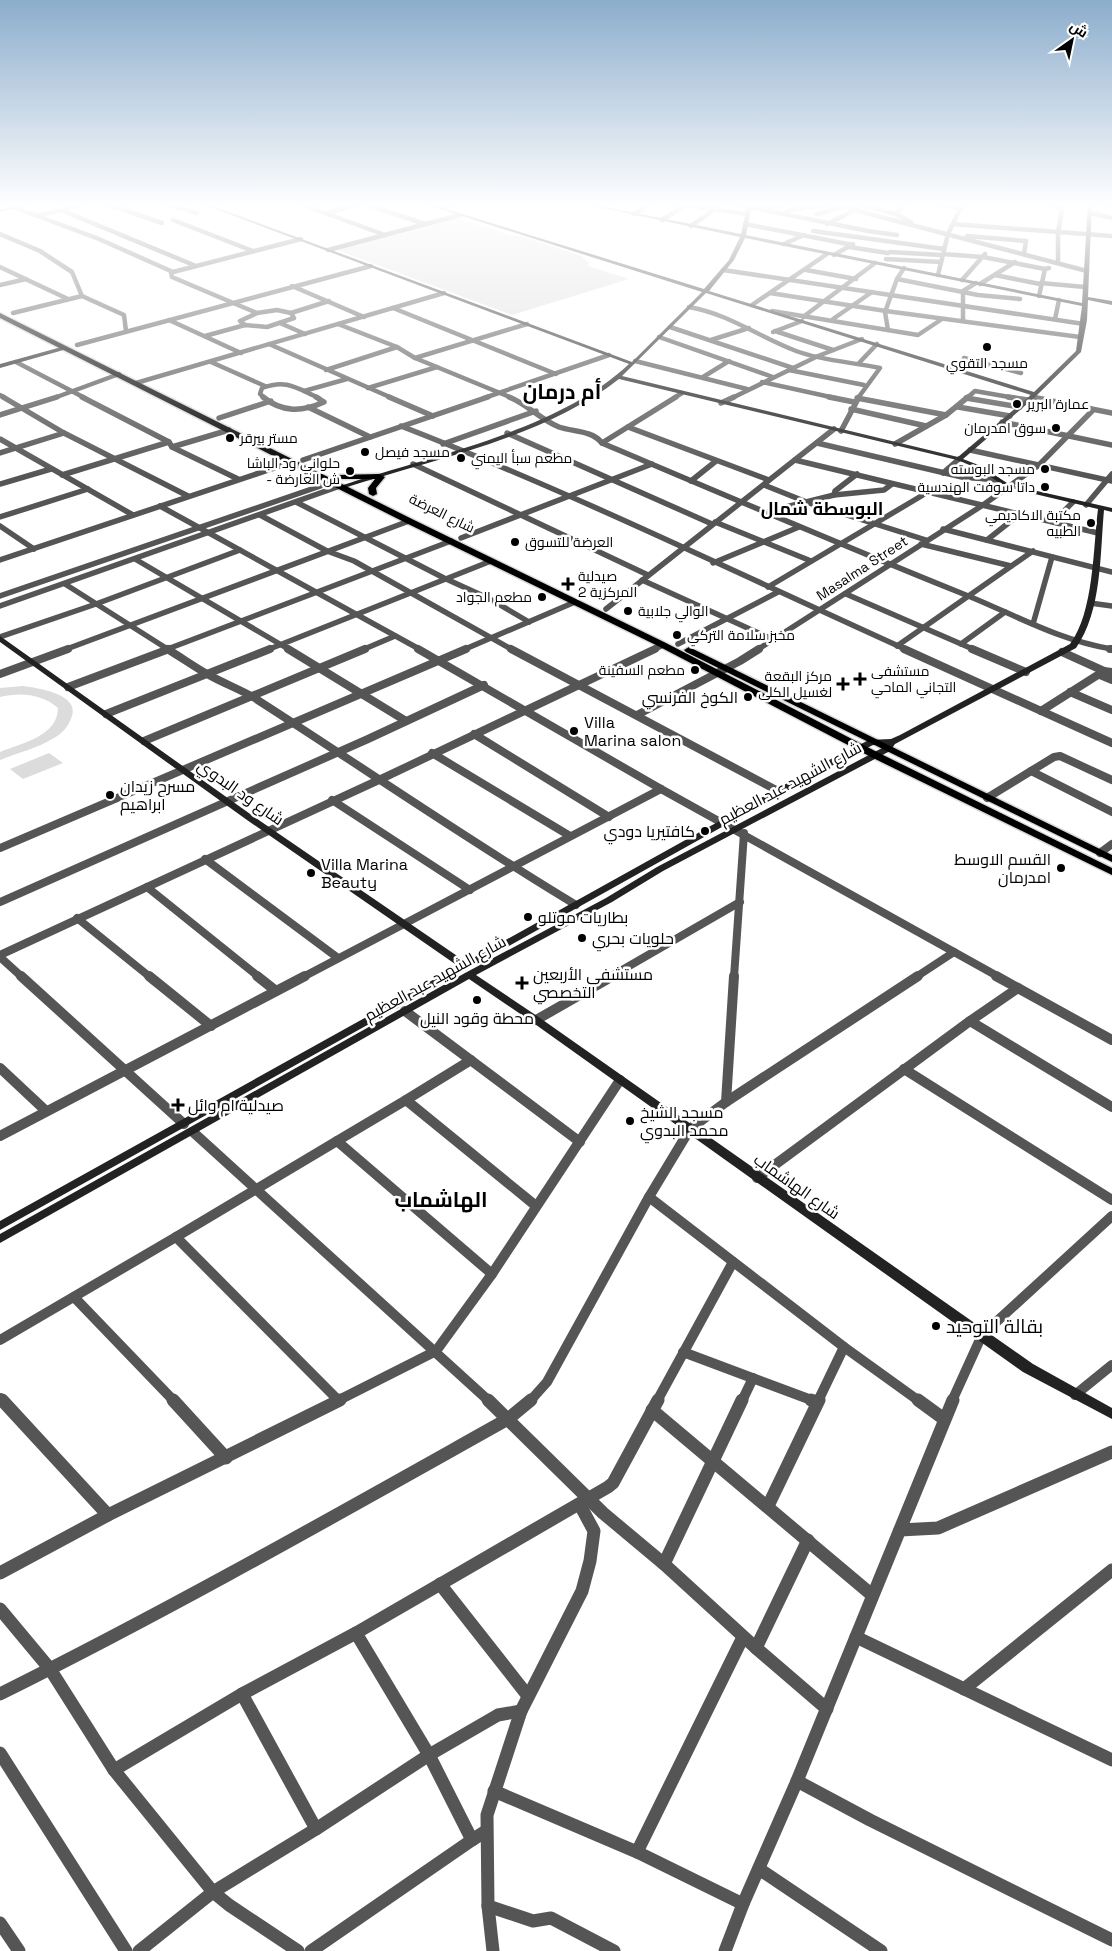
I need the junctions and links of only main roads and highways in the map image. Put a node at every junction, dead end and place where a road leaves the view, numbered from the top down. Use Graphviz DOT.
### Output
graph roads {
  1 [pos="0,307"];
  2 [pos="0,315"];
  3 [pos="141,382"];
  4 [pos="345,485"];
  5 [pos="373,494"];
  6 [pos="1112,859"];
  7 [pos="1112,872"];
  1 -- 3 [label="main road, شارع العرضة"];
  2 -- 3 [label="main road, شارع العرضة"];
  3 -- 4 [label="main road, شارع العرضة"];
  3 -- 4 [label="main road, شارع العرضة"];
  4 -- 5 [label="main road, شارع العرضة"];
  4 -- 5 [label="main road"];
  4 -- 7 [label="main road, شارع العرضة"];
  5 -- 6 [label="main road, شارع العرضة"];
}
